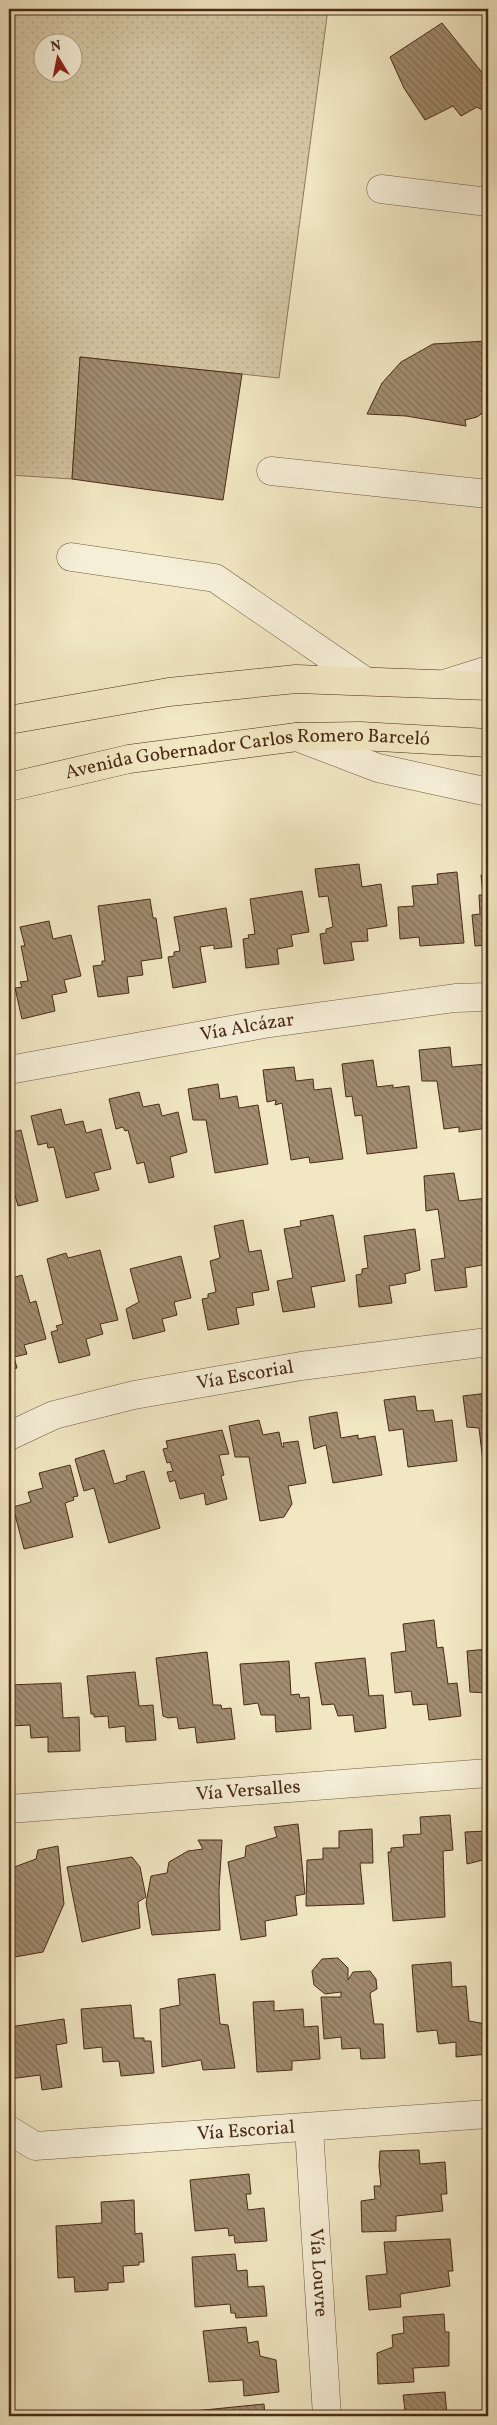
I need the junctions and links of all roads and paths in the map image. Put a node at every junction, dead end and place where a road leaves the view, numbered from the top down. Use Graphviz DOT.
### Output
graph roads {
  1 [pos="381,189"];
  2 [pos="488,202"];
  3 [pos="271,471"];
  4 [pos="488,494"];
  5 [pos="71,557"];
  6 [pos="488,670"];
  7 [pos="365,681"];
  8 [pos="441,685"];
  9 [pos="488,686"];
  10 [pos="9,720"];
  11 [pos="297,737"];
  12 [pos="488,743"];
  13 [pos="9,787"];
  14 [pos="488,792"];
  15 [pos="488,997"];
  16 [pos="9,1070"];
  17 [pos="488,1342"];
  18 [pos="9,1436"];
  19 [pos="488,1773"];
  20 [pos="9,1809"];
  21 [pos="488,2114"];
  22 [pos="309,2128"];
  23 [pos="9,2130"];
  24 [pos="327,2416"];
  1 -- 2 [label="street"];
  3 -- 4 [label="street"];
  5 -- 7 [label="street"];
  6 -- 8 [label="street"];
  7 -- 8 [label="main road"];
  7 -- 10 [label="main road"];
  8 -- 9 [label="main road"];
  11 -- 12 [label="main road, Avenida Gobernador Carlos Romero Barceló"];
  11 -- 13 [label="main road, Avenida Gobernador Carlos Romero Barceló"];
  11 -- 14 [label="street"];
  15 -- 16 [label="street, Vía Alcázar"];
  17 -- 18 [label="street, Vía Escorial"];
  19 -- 20 [label="street, Vía Versalles"];
  21 -- 22 [label="street, Vía Escorial"];
  22 -- 23 [label="street, Vía Escorial"];
  22 -- 24 [label="street, Vía Louvre"];
}
